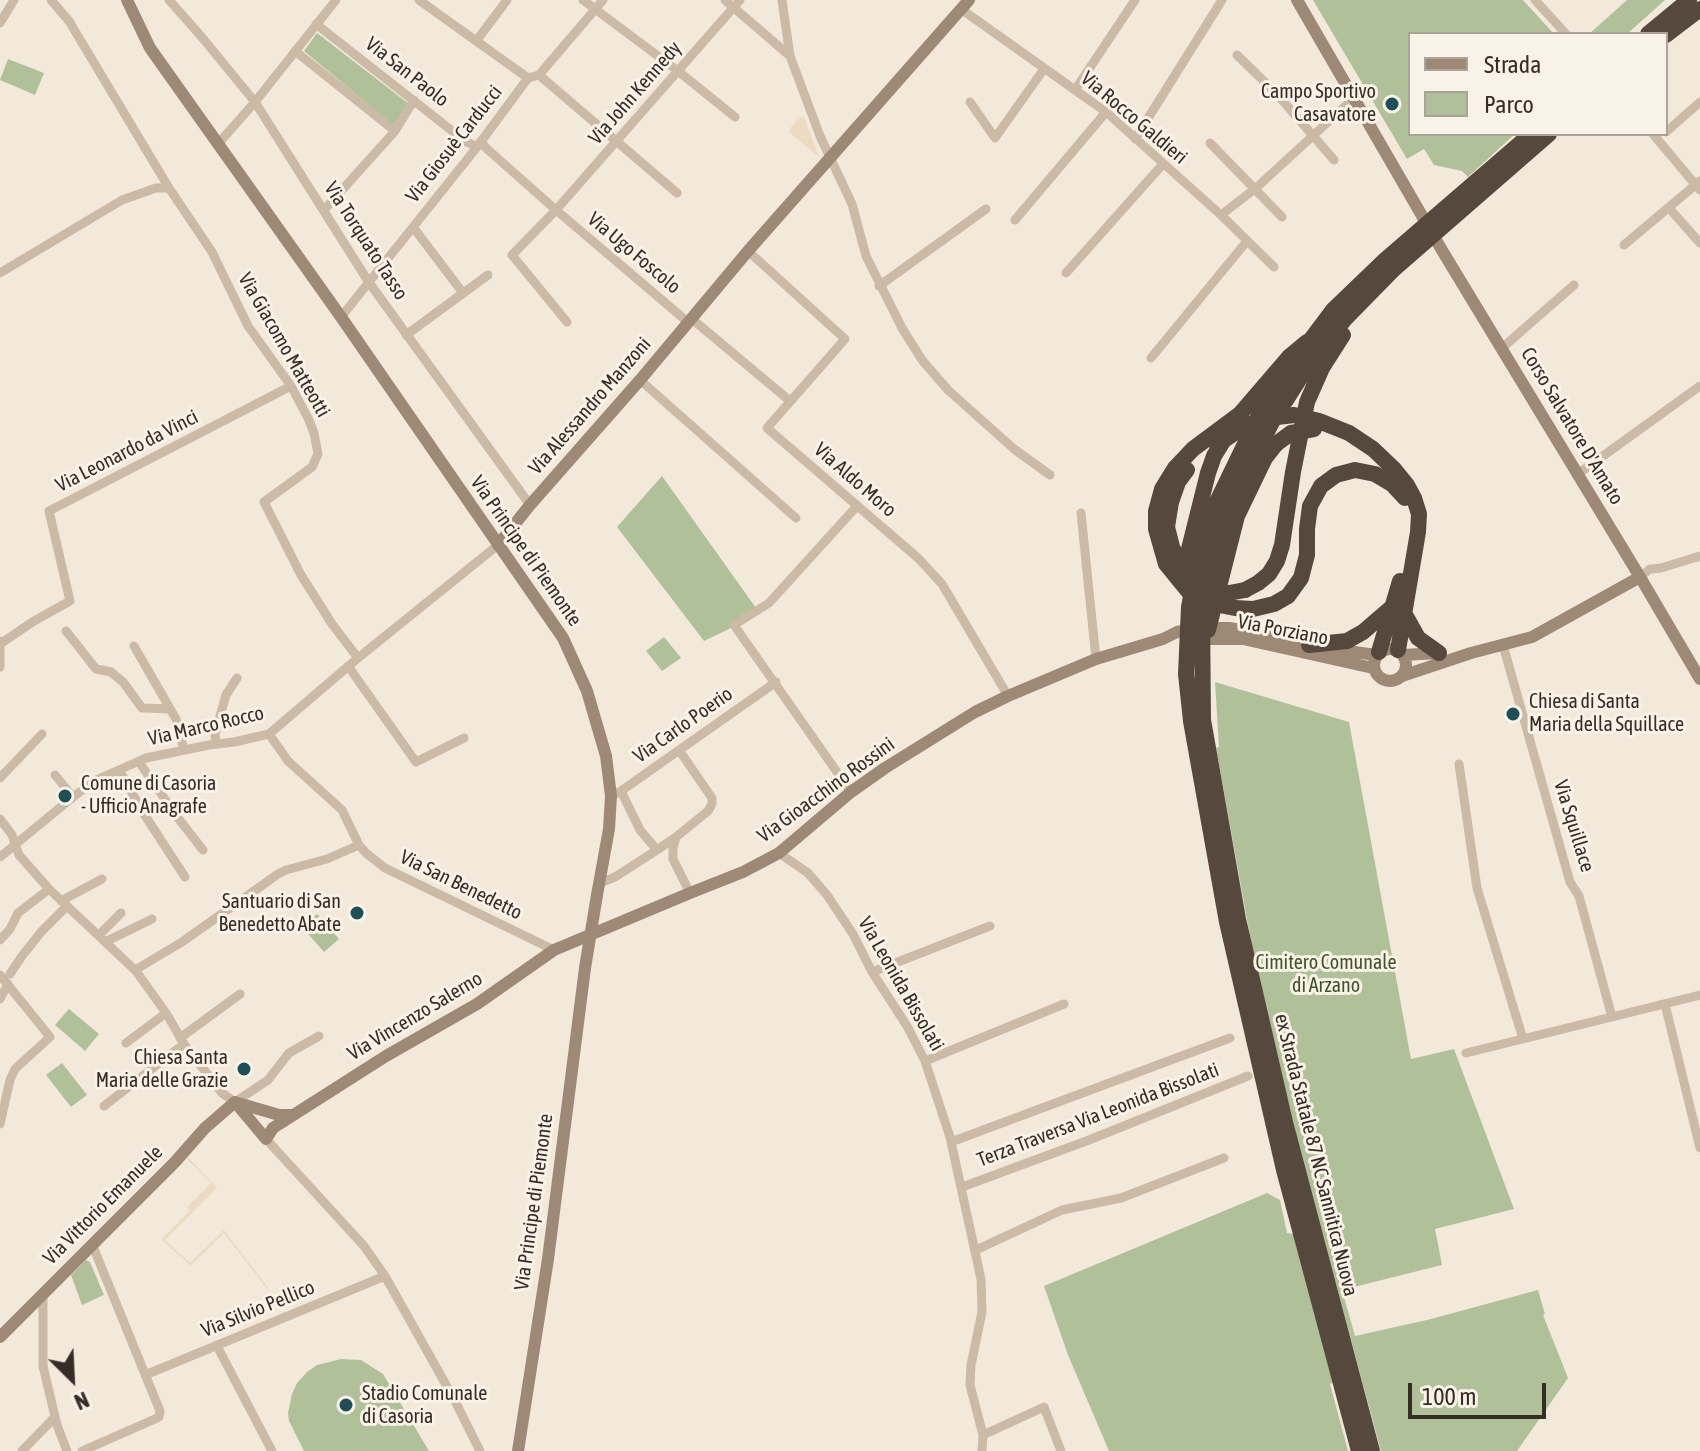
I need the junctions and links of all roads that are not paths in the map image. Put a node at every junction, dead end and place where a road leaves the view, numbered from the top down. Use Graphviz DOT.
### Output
graph roads {
  1 [pos="14,0"];
  2 [pos="51,0"];
  3 [pos="169,0"];
  4 [pos="336,0"];
  5 [pos="419,0"];
  6 [pos="507,0"];
  7 [pos="583,0"];
  8 [pos="603,0"];
  9 [pos="782,0"];
  10 [pos="1135,0"];
  11 [pos="1222,0"];
  12 [pos="1297,0"];
  13 [pos="1535,0"];
  14 [pos="1689,0"];
  15 [pos="130,1"];
  16 [pos="733,2"];
  17 [pos="965,5"];
  18 [pos="596,9"];
  19 [pos="1700,9"];
  20 [pos="0,23"];
  21 [pos="316,24"];
  22 [pos="1564,32"];
  23 [pos="1650,32"];
  24 [pos="1668,33"];
  25 [pos="477,40"];
  26 [pos="295,51"];
  27 [pos="1237,55"];
  28 [pos="790,56"];
  29 [pos="1044,69"];
  30 [pos="678,71"];
  31 [pos="539,75"];
  32 [pos="528,78"];
  33 [pos="1075,90"];
  34 [pos="1354,98"];
  35 [pos="414,100"];
  36 [pos="255,102"];
  37 [pos="970,102"];
  38 [pos="1700,102"];
  39 [pos="1106,112"];
  40 [pos="735,117"];
  41 [pos="1668,130"];
  42 [pos="395,131"];
  43 [pos="1314,135"];
  44 [pos="1529,136"];
  45 [pos="1547,136"];
  46 [pos="1655,136"];
  47 [pos="1135,139"];
  48 [pos="616,142"];
  49 [pos="1210,143"];
  50 [pos="479,144"];
  51 [pos="217,145"];
  52 [pos="830,157"];
  53 [pos="1334,160"];
  54 [pos="1163,164"];
  55 [pos="1699,186"];
  56 [pos="169,188"];
  57 [pos="1256,188"];
  58 [pos="677,193"];
  59 [pos="1669,208"];
  60 [pos="986,209"];
  61 [pos="324,210"];
  62 [pos="556,210"];
  63 [pos="1221,215"];
  64 [pos="1282,217"];
  65 [pos="1015,220"];
  66 [pos="413,227"];
  67 [pos="1247,241"];
  68 [pos="1700,243"];
  69 [pos="1624,245"];
  70 [pos="748,251"];
  71 [pos="1274,267"];
  72 [pos="0,273"];
  73 [pos="1066,273"];
  74 [pos="488,275"];
  75 [pos="368,281"];
  76 [pos="1574,285"];
  77 [pos="879,286"];
  78 [pos="463,293"];
  79 [pos="1364,300"];
  80 [pos="341,317"];
  81 [pos="690,321"];
  82 [pos="567,322"];
  83 [pos="406,335"];
  84 [pos="1312,338"];
  85 [pos="1502,348"];
  86 [pos="1151,358"];
  87 [pos="640,380"];
  88 [pos="291,386"];
  89 [pos="1700,386"];
  90 [pos="790,401"];
  91 [pos="1225,438"];
  92 [pos="1578,474"];
  93 [pos="1050,475"];
  94 [pos="1405,498"];
  95 [pos="530,505"];
  96 [pos="857,506"];
  97 [pos="1081,513"];
  98 [pos="796,518"];
  99 [pos="498,545"];
  100 [pos="1700,556"];
  101 [pos="1640,577"];
  102 [pos="1398,609"];
  103 [pos="66,631"];
  104 [pos="1163,639"];
  105 [pos="0,642"];
  106 [pos="1309,645"];
  107 [pos="1503,645"];
  108 [pos="134,646"];
  109 [pos="1202,651"];
  110 [pos="1400,652"];
  111 [pos="1439,653"];
  112 [pos="1471,653"];
  113 [pos="358,658"];
  114 [pos="1096,659"];
  115 [pos="1376,659"];
  116 [pos="348,666"];
  117 [pos="0,667"];
  118 [pos="1186,674"];
  119 [pos="1402,676"];
  120 [pos="237,678"];
  121 [pos="1700,679"];
  122 [pos="776,682"];
  123 [pos="1008,696"];
  124 [pos="170,709"];
  125 [pos="42,734"];
  126 [pos="269,734"];
  127 [pos="464,738"];
  128 [pos="216,744"];
  129 [pos="184,750"];
  130 [pos="679,750"];
  131 [pos="139,762"];
  132 [pos="1459,764"];
  133 [pos="119,770"];
  134 [pos="55,775"];
  135 [pos="0,778"];
  136 [pos="851,792"];
  137 [pos="616,794"];
  138 [pos="73,797"];
  139 [pos="0,819"];
  140 [pos="676,837"];
  141 [pos="15,844"];
  142 [pos="359,845"];
  143 [pos="203,850"];
  144 [pos="657,850"];
  145 [pos="779,853"];
  146 [pos="0,857"];
  147 [pos="185,877"];
  148 [pos="102,879"];
  149 [pos="49,889"];
  150 [pos="599,889"];
  151 [pos="690,893"];
  152 [pos="64,903"];
  153 [pos="121,913"];
  154 [pos="152,919"];
  155 [pos="990,926"];
  156 [pos="102,938"];
  157 [pos="0,940"];
  158 [pos="554,950"];
  159 [pos="135,970"];
  160 [pos="872,972"];
  161 [pos="6,978"];
  162 [pos="240,994"];
  163 [pos="1700,995"];
  164 [pos="0,999"];
  165 [pos="1064,1004"];
  166 [pos="1665,1004"];
  167 [pos="166,1013"];
  168 [pos="1612,1017"];
  169 [pos="319,1036"];
  170 [pos="1230,1038"];
  171 [pos="1523,1039"];
  172 [pos="182,1041"];
  173 [pos="126,1043"];
  174 [pos="1466,1053"];
  175 [pos="925,1061"];
  176 [pos="1248,1076"];
  177 [pos="235,1102"];
  178 [pos="104,1106"];
  179 [pos="269,1113"];
  180 [pos="296,1115"];
  181 [pos="0,1124"];
  182 [pos="265,1130"];
  183 [pos="951,1142"];
  184 [pos="1700,1148"];
  185 [pos="1224,1158"];
  186 [pos="962,1187"];
  187 [pos="92,1244"];
  188 [pos="976,1250"];
  189 [pos="385,1276"];
  190 [pos="43,1296"];
  191 [pos="2,1331"];
  192 [pos="217,1346"];
  193 [pos="145,1375"];
  194 [pos="55,1417"];
  195 [pos="983,1435"];
  196 [pos="22,1451"];
  197 [pos="67,1451"];
  198 [pos="82,1451"];
  199 [pos="272,1451"];
  200 [pos="480,1451"];
  201 [pos="518,1451"];
  202 [pos="982,1451"];
  203 [pos="1061,1451"];
  204 [pos="1359,1451"];
  205 [pos="1372,1451"];
  1 -- 20 [label="street"];
  2 -- 56 [label="street, Via Giacomo Matteotti"];
  3 -- 36 [label="street, Via Torquato Tasso"];
  4 -- 21 [label="street"];
  5 -- 25 [label="street"];
  6 -- 25 [label="street"];
  7 -- 18 [label="street"];
  8 -- 18 [label="street"];
  9 -- 28 [label="street"];
  10 -- 33 [label="street"];
  11 -- 47 [label="street"];
  12 -- 34 [label="street, Corso Salvatore D'Amato"];
  13 -- 22 [label="street"];
  14 -- 23 [label="highway"];
  15 -- 51 [label="street, Via Principe di Piemonte"];
  16 -- 28 [label="street"];
  16 -- 30 [label="street, Via John Kennedy"];
  17 -- 29 [label="street, Via Rocco Galdieri"];
  17 -- 52 [label="street, Via Alessandro Manzoni"];
  18 -- 30 [label="street"];
  18 -- 31 [label="street"];
  19 -- 24 [label="highway"];
  21 -- 26 [label="street"];
  21 -- 35 [label="street, Via San Paolo"];
  25 -- 32 [label="street"];
  26 -- 36 [label="street"];
  26 -- 42 [label="street"];
  27 -- 43 [label="street"];
  28 -- 52 [label="street"];
  29 -- 33 [label="street, Via Rocco Galdieri"];
  29 -- 37 [label="street"];
  30 -- 40 [label="street"];
  30 -- 48 [label="street, Via John Kennedy"];
  31 -- 32 [label="street, Via Giosuè Carducci"];
  31 -- 48 [label="street"];
  32 -- 50 [label="street, Via Giosuè Carducci"];
  33 -- 39 [label="street, Via Rocco Galdieri"];
  34 -- 43 [label="street"];
  34 -- 85 [label="street, Corso Salvatore D'Amato"];
  35 -- 42 [label="street"];
  35 -- 50 [label="street, Via San Paolo"];
  36 -- 51 [label="street"];
  36 -- 61 [label="street, Via Torquato Tasso"];
  38 -- 41 [label="street"];
  39 -- 47 [label="street, Via Rocco Galdieri"];
  39 -- 65 [label="street"];
  42 -- 61 [label="street"];
  43 -- 53 [label="street"];
  43 -- 57 [label="street"];
  44 -- 84 [label="highway, ex Strada Statale 87 NC Sannitica Nuova, bridge"];
  45 -- 79 [label="highway, ex Strada Statale 87 NC Sannitica Nuova, bridge"];
  46 -- 55 [label="street"];
  47 -- 54 [label="street, Via Rocco Galdieri"];
  48 -- 58 [label="street"];
  48 -- 62 [label="street, Via John Kennedy"];
  49 -- 57 [label="street"];
  50 -- 62 [label="street, Via Ugo Foscolo"];
  50 -- 66 [label="street, Via Giosuè Carducci"];
  51 -- 80 [label="street, Via Principe di Piemonte"];
  52 -- 70 [label="street, Via Alessandro Manzoni"];
  52 -- 77 [label="street"];
  54 -- 63 [label="street, Via Rocco Galdieri"];
  54 -- 73 [label="street"];
  55 -- 59 [label="street"];
  56 -- 72 [label="street"];
  56 -- 88 [label="street, Via Giacomo Matteotti"];
  57 -- 63 [label="street"];
  57 -- 64 [label="street"];
  59 -- 68 [label="street"];
  59 -- 69 [label="street"];
  60 -- 77 [label="street"];
  61 -- 75 [label="street, Via Torquato Tasso"];
  62 -- 81 [label="street, Via Ugo Foscolo"];
  62 -- 82 [label="street"];
  63 -- 67 [label="street, Via Rocco Galdieri"];
  66 -- 75 [label="street, Via Giosuè Carducci"];
  66 -- 78 [label="street"];
  67 -- 71 [label="street, Via Rocco Galdieri"];
  67 -- 86 [label="street"];
  70 -- 81 [label="street, Via Alessandro Manzoni"];
  70 -- 90 [label="street"];
  74 -- 78 [label="street"];
  75 -- 80 [label="street, Via Giosuè Carducci"];
  75 -- 83 [label="street, Via Torquato Tasso"];
  76 -- 85 [label="street"];
  77 -- 93 [label="street"];
  78 -- 83 [label="street"];
  79 -- 91 [label="highway, bridge"];
  79 -- 109 [label="highway, ex Strada Statale 87 NC Sannitica Nuova, bridge"];
  80 -- 99 [label="street, Via Principe di Piemonte"];
  81 -- 87 [label="street, Via Alessandro Manzoni"];
  81 -- 90 [label="street"];
  83 -- 95 [label="street, Via Torquato Tasso"];
  84 -- 94 [label="highway, bridge"];
  84 -- 118 [label="highway, ex Strada Statale 87 NC Sannitica Nuova, bridge"];
  85 -- 92 [label="street, Corso Salvatore D'Amato"];
  87 -- 95 [label="street, Via Alessandro Manzoni"];
  87 -- 98 [label="street"];
  88 -- 105 [label="street, Via Leonardo da Vinci"];
  88 -- 113 [label="street, Via Giacomo Matteotti"];
  89 -- 92 [label="street"];
  90 -- 96 [label="street, Via Aldo Moro"];
  91 -- 102 [label="highway"];
  91 -- 118 [label="highway, bridge"];
  92 -- 101 [label="street, Corso Salvatore D'Amato"];
  94 -- 102 [label="highway"];
  94 -- 109 [label="highway, bridge"];
  95 -- 99 [label="street, Via Alessandro Manzoni"];
  96 -- 122 [label="street"];
  96 -- 123 [label="street, Via Aldo Moro"];
  97 -- 114 [label="street"];
  99 -- 113 [label="street, Via Alessandro Manzoni"];
  99 -- 137 [label="street, Via Principe di Piemonte"];
  100 -- 101 [label="street"];
  101 -- 107 [label="street, Via Porziano"];
  101 -- 121 [label="street, Corso Salvatore D'Amato"];
  102 -- 106 [label="highway"];
  102 -- 110 [label="highway"];
  102 -- 111 [label="highway"];
  102 -- 115 [label="highway"];
  103 -- 124 [label="street"];
  104 -- 106 [label="street, Via Porziano"];
  104 -- 114 [label="street, Via Gioacchino Rossini"];
  104 -- 115 [label="street, Via Porziano"];
  105 -- 117 [label="street"];
  106 -- 115 [label="street, Via Porziano"];
  107 -- 112 [label="street, Via Porziano"];
  107 -- 168 [label="street, Via Squillace"];
  108 -- 124 [label="street"];
  109 -- 205 [label="highway, ex Strada Statale 87 NC Sannitica Nuova, bridge"];
  110 -- 111 [label="street, Via Porziano"];
  110 -- 115 [label="street, Via Porziano"];
  110 -- 119 [label="street"];
  111 -- 112 [label="street, Via Porziano"];
  112 -- 119 [label="street, Via Porziano"];
  113 -- 116 [label="street, Via Marco Rocco"];
  114 -- 123 [label="street, Via Gioacchino Rossini"];
  115 -- 119 [label="street, Via Porziano"];
  116 -- 126 [label="street, Via Marco Rocco"];
  116 -- 127 [label="street"];
  118 -- 204 [label="highway, ex Strada Statale 87 NC Sannitica Nuova, bridge"];
  120 -- 128 [label="street"];
  122 -- 130 [label="street, Via Carlo Poerio"];
  122 -- 136 [label="street"];
  123 -- 136 [label="street, Via Gioacchino Rossini"];
  124 -- 129 [label="street"];
  125 -- 135 [label="street"];
  126 -- 128 [label="street, Via Marco Rocco"];
  126 -- 142 [label="street, Via San Benedetto"];
  128 -- 129 [label="street, Via Marco Rocco"];
  129 -- 131 [label="street, Via Marco Rocco"];
  130 -- 137 [label="street, Via Carlo Poerio"];
  130 -- 140 [label="street"];
  131 -- 133 [label="street, Via Marco Rocco"];
  131 -- 143 [label="street"];
  132 -- 171 [label="street"];
  133 -- 138 [label="street, Via Marco Rocco"];
  133 -- 147 [label="street"];
  134 -- 138 [label="street"];
  136 -- 145 [label="street, Via Gioacchino Rossini"];
  137 -- 144 [label="street"];
  137 -- 150 [label="street, Via Principe di Piemonte"];
  138 -- 141 [label="street, Via Marco Rocco"];
  139 -- 141 [label="street"];
  140 -- 144 [label="street"];
  140 -- 151 [label="street"];
  141 -- 146 [label="street, Via Marco Rocco"];
  141 -- 149 [label="street"];
  142 -- 158 [label="street, Via San Benedetto"];
  142 -- 159 [label="street"];
  144 -- 150 [label="street"];
  145 -- 151 [label="street, Via Gioacchino Rossini"];
  145 -- 160 [label="street, Via Leonida Bissolati"];
  148 -- 152 [label="street"];
  149 -- 152 [label="street"];
  149 -- 157 [label="street"];
  150 -- 201 [label="street, Via Principe di Piemonte, bridge"];
  151 -- 158 [label="street, Via Gioacchino Rossini"];
  152 -- 156 [label="street"];
  152 -- 161 [label="street"];
  153 -- 156 [label="street"];
  154 -- 156 [label="street"];
  155 -- 160 [label="street"];
  156 -- 159 [label="street"];
  158 -- 180 [label="street, Via Vincenzo Salerno"];
  159 -- 167 [label="street"];
  160 -- 175 [label="street, Via Leonida Bissolati"];
  161 -- 164 [label="street"];
  161 -- 181 [label="street"];
  162 -- 172 [label="street"];
  163 -- 166 [label="street"];
  165 -- 175 [label="street"];
  166 -- 168 [label="street"];
  166 -- 184 [label="street"];
  167 -- 172 [label="street"];
  167 -- 173 [label="street"];
  168 -- 171 [label="street"];
  169 -- 177 [label="street"];
  170 -- 183 [label="street"];
  171 -- 174 [label="street"];
  172 -- 177 [label="street"];
  172 -- 178 [label="street"];
  175 -- 183 [label="street, Via Leonida Bissolati"];
  176 -- 186 [label="street, Terza Traversa Via Leonida Bissolati"];
  177 -- 179 [label="street"];
  177 -- 182 [label="street"];
  177 -- 187 [label="street, Via Vittorio Emanuele"];
  179 -- 180 [label="street"];
  179 -- 182 [label="street"];
  180 -- 182 [label="street, Via Vincenzo Salerno"];
  182 -- 189 [label="street"];
  183 -- 186 [label="street, Via Leonida Bissolati"];
  185 -- 188 [label="street"];
  186 -- 188 [label="street, Via Leonida Bissolati"];
  187 -- 190 [label="street, Via Vittorio Emanuele"];
  187 -- 193 [label="street"];
  188 -- 195 [label="street, Via Leonida Bissolati"];
  189 -- 192 [label="street, Via Silvio Pellico"];
  189 -- 200 [label="street"];
  190 -- 191 [label="street, Via Vittorio Emanuele"];
  190 -- 194 [label="street"];
  192 -- 193 [label="street, Via Silvio Pellico"];
  192 -- 199 [label="street"];
  193 -- 198 [label="street"];
  194 -- 196 [label="street"];
  194 -- 197 [label="street"];
  195 -- 202 [label="street, Via Leonida Bissolati"];
  195 -- 203 [label="street"];
}
